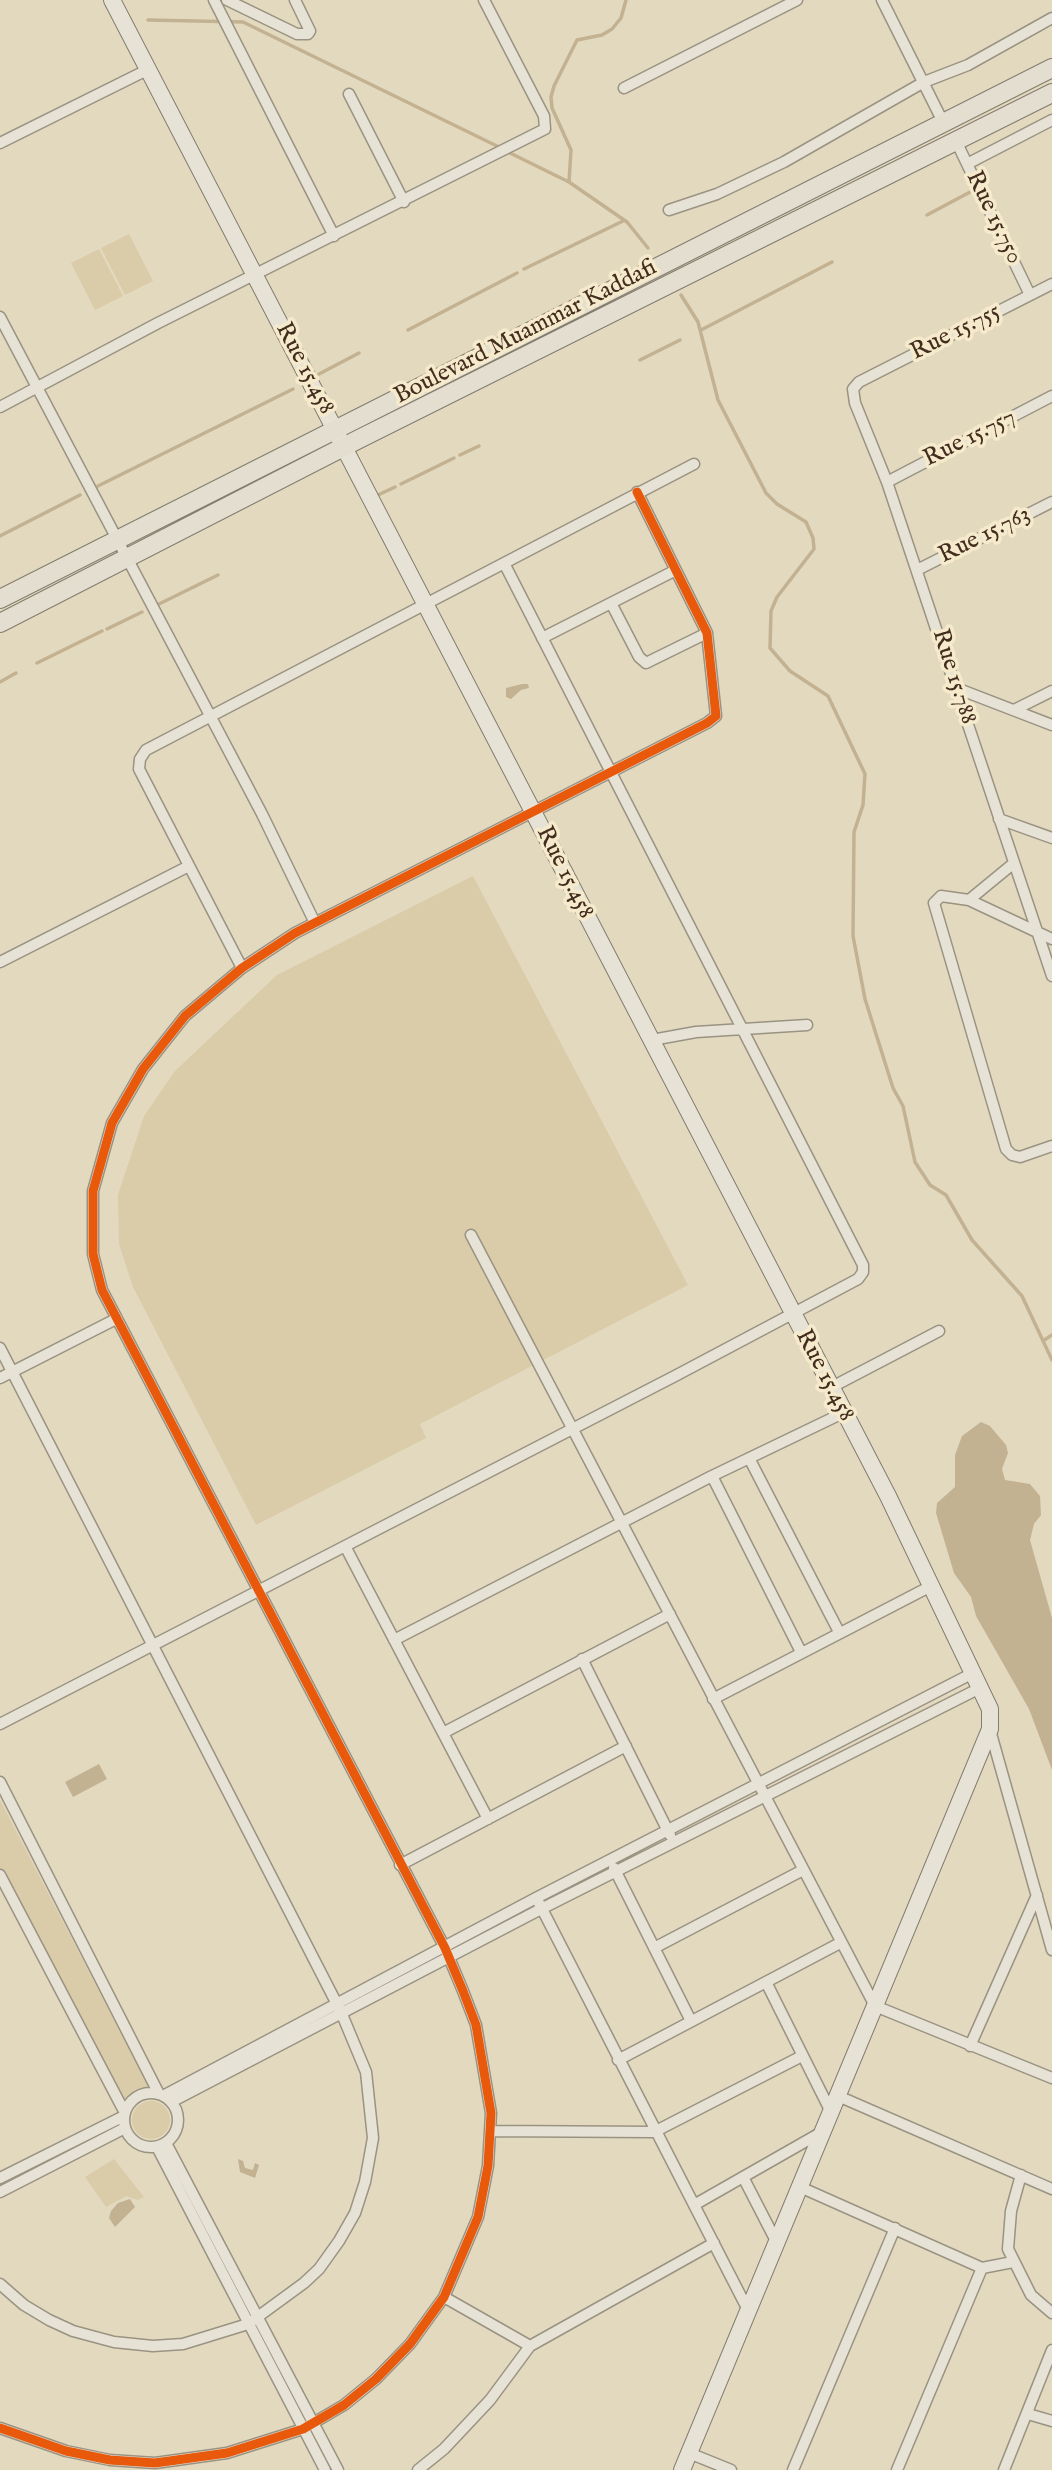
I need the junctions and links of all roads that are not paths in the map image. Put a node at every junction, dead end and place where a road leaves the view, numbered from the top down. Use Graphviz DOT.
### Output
graph roads {
  1 [pos="112,0"];
  2 [pos="214,0"];
  3 [pos="226,0"];
  4 [pos="295,0"];
  5 [pos="484,0"];
  6 [pos="797,0"];
  7 [pos="882,0"];
  8 [pos="1052,18"];
  9 [pos="1052,68"];
  10 [pos="147,70"];
  11 [pos="924,82"];
  12 [pos="624,88"];
  13 [pos="1052,93"];
  14 [pos="349,94"];
  15 [pos="1052,120"];
  16 [pos="943,122"];
  17 [pos="956,141"];
  18 [pos="0,143"];
  19 [pos="967,164"];
  20 [pos="404,202"];
  21 [pos="669,211"];
  22 [pos="334,236"];
  23 [pos="255,275"];
  24 [pos="1052,284"];
  25 [pos="1030,295"];
  26 [pos="0,317"];
  27 [pos="859,382"];
  28 [pos="37,389"];
  29 [pos="1052,396"];
  30 [pos="0,407"];
  31 [pos="336,428"];
  32 [pos="345,446"];
  33 [pos="694,464"];
  34 [pos="887,482"];
  35 [pos="637,492"];
  36 [pos="1052,502"];
  37 [pos="117,540"];
  38 [pos="126,558"];
  39 [pos="504,563"];
  40 [pos="917,570"];
  41 [pos="674,571"];
  42 [pos="0,599"];
  43 [pos="611,603"];
  44 [pos="425,604"];
  45 [pos="0,623"];
  46 [pos="707,633"];
  47 [pos="542,638"];
  48 [pos="956,688"];
  49 [pos="1052,691"];
  50 [pos="1016,709"];
  51 [pos="211,716"];
  52 [pos="1052,725"];
  53 [pos="610,771"];
  54 [pos="532,810"];
  55 [pos="999,819"];
  56 [pos="1052,838"];
  57 [pos="1014,863"];
  58 [pos="187,867"];
  59 [pos="969,900"];
  60 [pos="315,923"];
  61 [pos="1037,932"];
  62 [pos="1052,939"];
  63 [pos="0,961"];
  64 [pos="242,968"];
  65 [pos="1052,976"];
  66 [pos="807,1025"];
  67 [pos="742,1028"];
  68 [pos="652,1040"];
  69 [pos="1052,1146"];
  70 [pos="471,1235"];
  71 [pos="792,1314"];
  72 [pos="116,1319"];
  73 [pos="939,1331"];
  74 [pos="0,1348"];
  75 [pos="12,1372"];
  76 [pos="0,1378"];
  77 [pos="830,1388"];
  78 [pos="843,1413"];
  79 [pos="573,1429"];
  80 [pos="749,1458"];
  81 [pos="712,1476"];
  82 [pos="622,1522"];
  83 [pos="345,1546"];
  84 [pos="933,1585"];
  85 [pos="258,1591"];
  86 [pos="670,1614"];
  87 [pos="839,1632"];
  88 [pos="394,1640"];
  89 [pos="153,1646"];
  90 [pos="801,1652"];
  91 [pos="582,1659"];
  92 [pos="975,1672"];
  93 [pos="982,1688"];
  94 [pos="713,1699"];
  95 [pos="0,1724"];
  96 [pos="990,1729"];
  97 [pos="443,1733"];
  98 [pos="626,1746"];
  99 [pos="0,1782"];
  100 [pos="757,1785"];
  101 [pos="763,1798"];
  102 [pos="488,1819"];
  103 [pos="667,1830"];
  104 [pos="674,1842"];
  105 [pos="610,1860"];
  106 [pos="400,1865"];
  107 [pos="803,1870"];
  108 [pos="616,1873"];
  109 [pos="0,1875"];
  110 [pos="1037,1895"];
  111 [pos="536,1898"];
  112 [pos="541,1909"];
  113 [pos="840,1943"];
  114 [pos="654,1948"];
  115 [pos="1052,1950"];
  116 [pos="447,1953"];
  117 [pos="766,1982"];
  118 [pos="875,2006"];
  119 [pos="339,2007"];
  120 [pos="691,2021"];
  121 [pos="970,2046"];
  122 [pos="802,2056"];
  123 [pos="618,2060"];
  124 [pos="1052,2078"];
  125 [pos="838,2096"];
  126 [pos="165,2097"];
  127 [pos="831,2112"];
  128 [pos="124,2114"];
  129 [pos="125,2128"];
  130 [pos="491,2131"];
  131 [pos="654,2132"];
  132 [pos="823,2132"];
  133 [pos="161,2145"];
  134 [pos="1021,2175"];
  135 [pos="743,2177"];
  136 [pos="0,2178"];
  137 [pos="800,2187"];
  138 [pos="1052,2189"];
  139 [pos="0,2192"];
  140 [pos="694,2205"];
  141 [pos="895,2228"];
  142 [pos="778,2243"];
  143 [pos="714,2244"];
  144 [pos="1013,2262"];
  145 [pos="982,2268"];
  146 [pos="0,2284"];
  147 [pos="444,2297"];
  148 [pos="749,2312"];
  149 [pos="1052,2313"];
  150 [pos="254,2321"];
  151 [pos="530,2346"];
  152 [pos="1052,2350"];
  153 [pos="1028,2414"];
  154 [pos="1052,2421"];
  155 [pos="308,2426"];
  156 [pos="0,2428"];
  157 [pos="689,2453"];
  158 [pos="157,2466"];
  159 [pos="325,2470"];
  160 [pos="338,2470"];
  161 [pos="418,2470"];
  162 [pos="682,2470"];
  163 [pos="731,2470"];
  164 [pos="793,2470"];
  165 [pos="897,2470"];
  166 [pos="1004,2470"];
  1 -- 10 [label="main road, Rue 15.458"];
  2 -- 22 [label="street"];
  3 -- 4 [label="street"];
  5 -- 20 [label="street"];
  6 -- 12 [label="street"];
  7 -- 11 [label="street"];
  8 -- 11 [label="street"];
  9 -- 16 [label="main road, Boulevard Muammar Kaddafi"];
  10 -- 18 [label="street"];
  10 -- 23 [label="main road, Rue 15.458"];
  11 -- 16 [label="street"];
  11 -- 21 [label="street"];
  13 -- 17 [label="main road, Boulevard Muammar Kaddafi"];
  14 -- 20 [label="street"];
  15 -- 19 [label="street"];
  16 -- 31 [label="main road, Boulevard Muammar Kaddafi"];
  17 -- 19 [label="street, Rue 15.750"];
  17 -- 32 [label="main road, Boulevard Muammar Kaddafi"];
  19 -- 25 [label="street, Rue 15.750"];
  20 -- 22 [label="street"];
  22 -- 23 [label="street"];
  23 -- 28 [label="street"];
  23 -- 31 [label="main road, Rue 15.458"];
  24 -- 25 [label="street, Rue 15.755"];
  25 -- 27 [label="street, Rue 15.755"];
  26 -- 28 [label="street"];
  27 -- 34 [label="street, Rue 15.788"];
  28 -- 30 [label="street"];
  28 -- 37 [label="street"];
  29 -- 34 [label="street, Rue 15.757"];
  31 -- 32 [label="main road, Rue 15.458"];
  31 -- 37 [label="main road, Boulevard Muammar Kaddafi"];
  32 -- 38 [label="main road, Boulevard Muammar Kaddafi"];
  32 -- 44 [label="main road, Rue 15.458"];
  33 -- 35 [label="street"];
  34 -- 40 [label="street, Rue 15.788"];
  35 -- 39 [label="street"];
  35 -- 41 [label="street"];
  36 -- 40 [label="street, Rue 15.763"];
  37 -- 38 [label="street"];
  37 -- 42 [label="main road, Boulevard Muammar Kaddafi"];
  38 -- 45 [label="main road, Boulevard Muammar Kaddafi"];
  38 -- 51 [label="street"];
  39 -- 44 [label="street"];
  39 -- 47 [label="street"];
  40 -- 48 [label="street, Rue 15.788"];
  41 -- 43 [label="street"];
  41 -- 46 [label="street"];
  43 -- 46 [label="street"];
  43 -- 47 [label="street"];
  44 -- 51 [label="street"];
  44 -- 54 [label="main road, Rue 15.458"];
  46 -- 53 [label="street"];
  47 -- 53 [label="street"];
  48 -- 50 [label="street"];
  48 -- 55 [label="street, Rue 15.788"];
  49 -- 50 [label="street"];
  50 -- 52 [label="street"];
  51 -- 58 [label="street"];
  51 -- 60 [label="street"];
  53 -- 54 [label="street"];
  53 -- 67 [label="street"];
  54 -- 60 [label="street"];
  54 -- 68 [label="main road, Rue 15.458"];
  55 -- 56 [label="street"];
  55 -- 57 [label="street, Rue 15.788"];
  57 -- 59 [label="street"];
  57 -- 61 [label="street, Rue 15.788"];
  58 -- 63 [label="street"];
  58 -- 64 [label="street"];
  59 -- 61 [label="street"];
  59 -- 69 [label="street"];
  60 -- 64 [label="street"];
  61 -- 62 [label="street"];
  61 -- 65 [label="street, Rue 15.788"];
  64 -- 72 [label="street"];
  66 -- 67 [label="street"];
  67 -- 68 [label="street"];
  67 -- 71 [label="street"];
  68 -- 71 [label="main road, Rue 15.458"];
  70 -- 79 [label="street"];
  71 -- 77 [label="main road, Rue 15.458"];
  71 -- 79 [label="street"];
  72 -- 75 [label="street"];
  72 -- 85 [label="street"];
  73 -- 77 [label="street"];
  74 -- 75 [label="street"];
  75 -- 76 [label="street"];
  75 -- 89 [label="street"];
  77 -- 78 [label="main road, Rue 15.458"];
  78 -- 80 [label="street"];
  78 -- 84 [label="main road, Rue 15.458"];
  79 -- 82 [label="street"];
  79 -- 83 [label="street"];
  80 -- 81 [label="street"];
  80 -- 87 [label="street"];
  81 -- 82 [label="street"];
  81 -- 90 [label="street"];
  82 -- 86 [label="street"];
  82 -- 88 [label="street"];
  83 -- 85 [label="street"];
  83 -- 88 [label="street"];
  84 -- 87 [label="street"];
  84 -- 92 [label="main road, Rue 15.458"];
  85 -- 89 [label="street"];
  85 -- 106 [label="street"];
  86 -- 91 [label="street"];
  86 -- 94 [label="street"];
  87 -- 90 [label="street"];
  88 -- 97 [label="street"];
  89 -- 95 [label="street"];
  89 -- 119 [label="street"];
  90 -- 94 [label="street"];
  91 -- 97 [label="street"];
  91 -- 98 [label="street"];
  92 -- 93 [label="main road, Rue 15.458"];
  92 -- 100 [label="street"];
  93 -- 96 [label="main road, Rue 15.458"];
  93 -- 101 [label="street"];
  94 -- 100 [label="street"];
  96 -- 110 [label="street"];
  96 -- 118 [label="main road"];
  97 -- 102 [label="street"];
  98 -- 102 [label="street"];
  98 -- 103 [label="street"];
  99 -- 126 [label="street"];
  100 -- 101 [label="street"];
  100 -- 103 [label="street"];
  101 -- 104 [label="street"];
  101 -- 107 [label="street"];
  102 -- 106 [label="street"];
  103 -- 104 [label="street"];
  103 -- 105 [label="street"];
  104 -- 108 [label="street"];
  105 -- 108 [label="street"];
  105 -- 111 [label="street"];
  106 -- 116 [label="street"];
  107 -- 113 [label="street"];
  107 -- 114 [label="street"];
  108 -- 112 [label="street"];
  108 -- 114 [label="street"];
  109 -- 128 [label="street"];
  110 -- 115 [label="street"];
  110 -- 121 [label="street"];
  111 -- 112 [label="street"];
  111 -- 116 [label="street"];
  112 -- 116 [label="street"];
  112 -- 123 [label="street"];
  113 -- 117 [label="street"];
  113 -- 118 [label="street"];
  114 -- 120 [label="street"];
  116 -- 119 [label="street"];
  116 -- 130 [label="street"];
  117 -- 120 [label="street"];
  117 -- 122 [label="street"];
  118 -- 121 [label="street"];
  118 -- 125 [label="main road"];
  119 -- 126 [label="street"];
  119 -- 150 [label="street"];
  120 -- 123 [label="street"];
  121 -- 124 [label="street"];
  122 -- 127 [label="street"];
  122 -- 131 [label="street"];
  123 -- 131 [label="street"];
  125 -- 127 [label="main road"];
  125 -- 134 [label="street"];
  126 -- 128 [label="street"];
  126 -- 133 [label="street"];
  127 -- 132 [label="main road"];
  128 -- 129 [label="street"];
  128 -- 136 [label="street"];
  129 -- 133 [label="street"];
  129 -- 139 [label="street"];
  130 -- 131 [label="street"];
  130 -- 147 [label="street"];
  131 -- 140 [label="street"];
  132 -- 135 [label="street"];
  132 -- 137 [label="main road"];
  133 -- 150 [label="street"];
  134 -- 138 [label="street"];
  134 -- 144 [label="street"];
  135 -- 140 [label="street"];
  135 -- 142 [label="street"];
  137 -- 141 [label="street"];
  137 -- 142 [label="main road"];
  140 -- 143 [label="street"];
  141 -- 145 [label="street"];
  141 -- 164 [label="street"];
  142 -- 148 [label="main road"];
  143 -- 148 [label="street"];
  143 -- 151 [label="street"];
  144 -- 145 [label="street"];
  144 -- 149 [label="street"];
  145 -- 165 [label="street"];
  146 -- 150 [label="street"];
  147 -- 151 [label="street"];
  147 -- 155 [label="street"];
  148 -- 157 [label="main road"];
  150 -- 155 [label="street"];
  151 -- 161 [label="street"];
  152 -- 153 [label="street"];
  153 -- 154 [label="street"];
  153 -- 166 [label="street"];
  155 -- 158 [label="street"];
  155 -- 159 [label="street"];
  155 -- 160 [label="street"];
  156 -- 158 [label="street"];
  157 -- 162 [label="main road"];
  157 -- 163 [label="street"];
}
